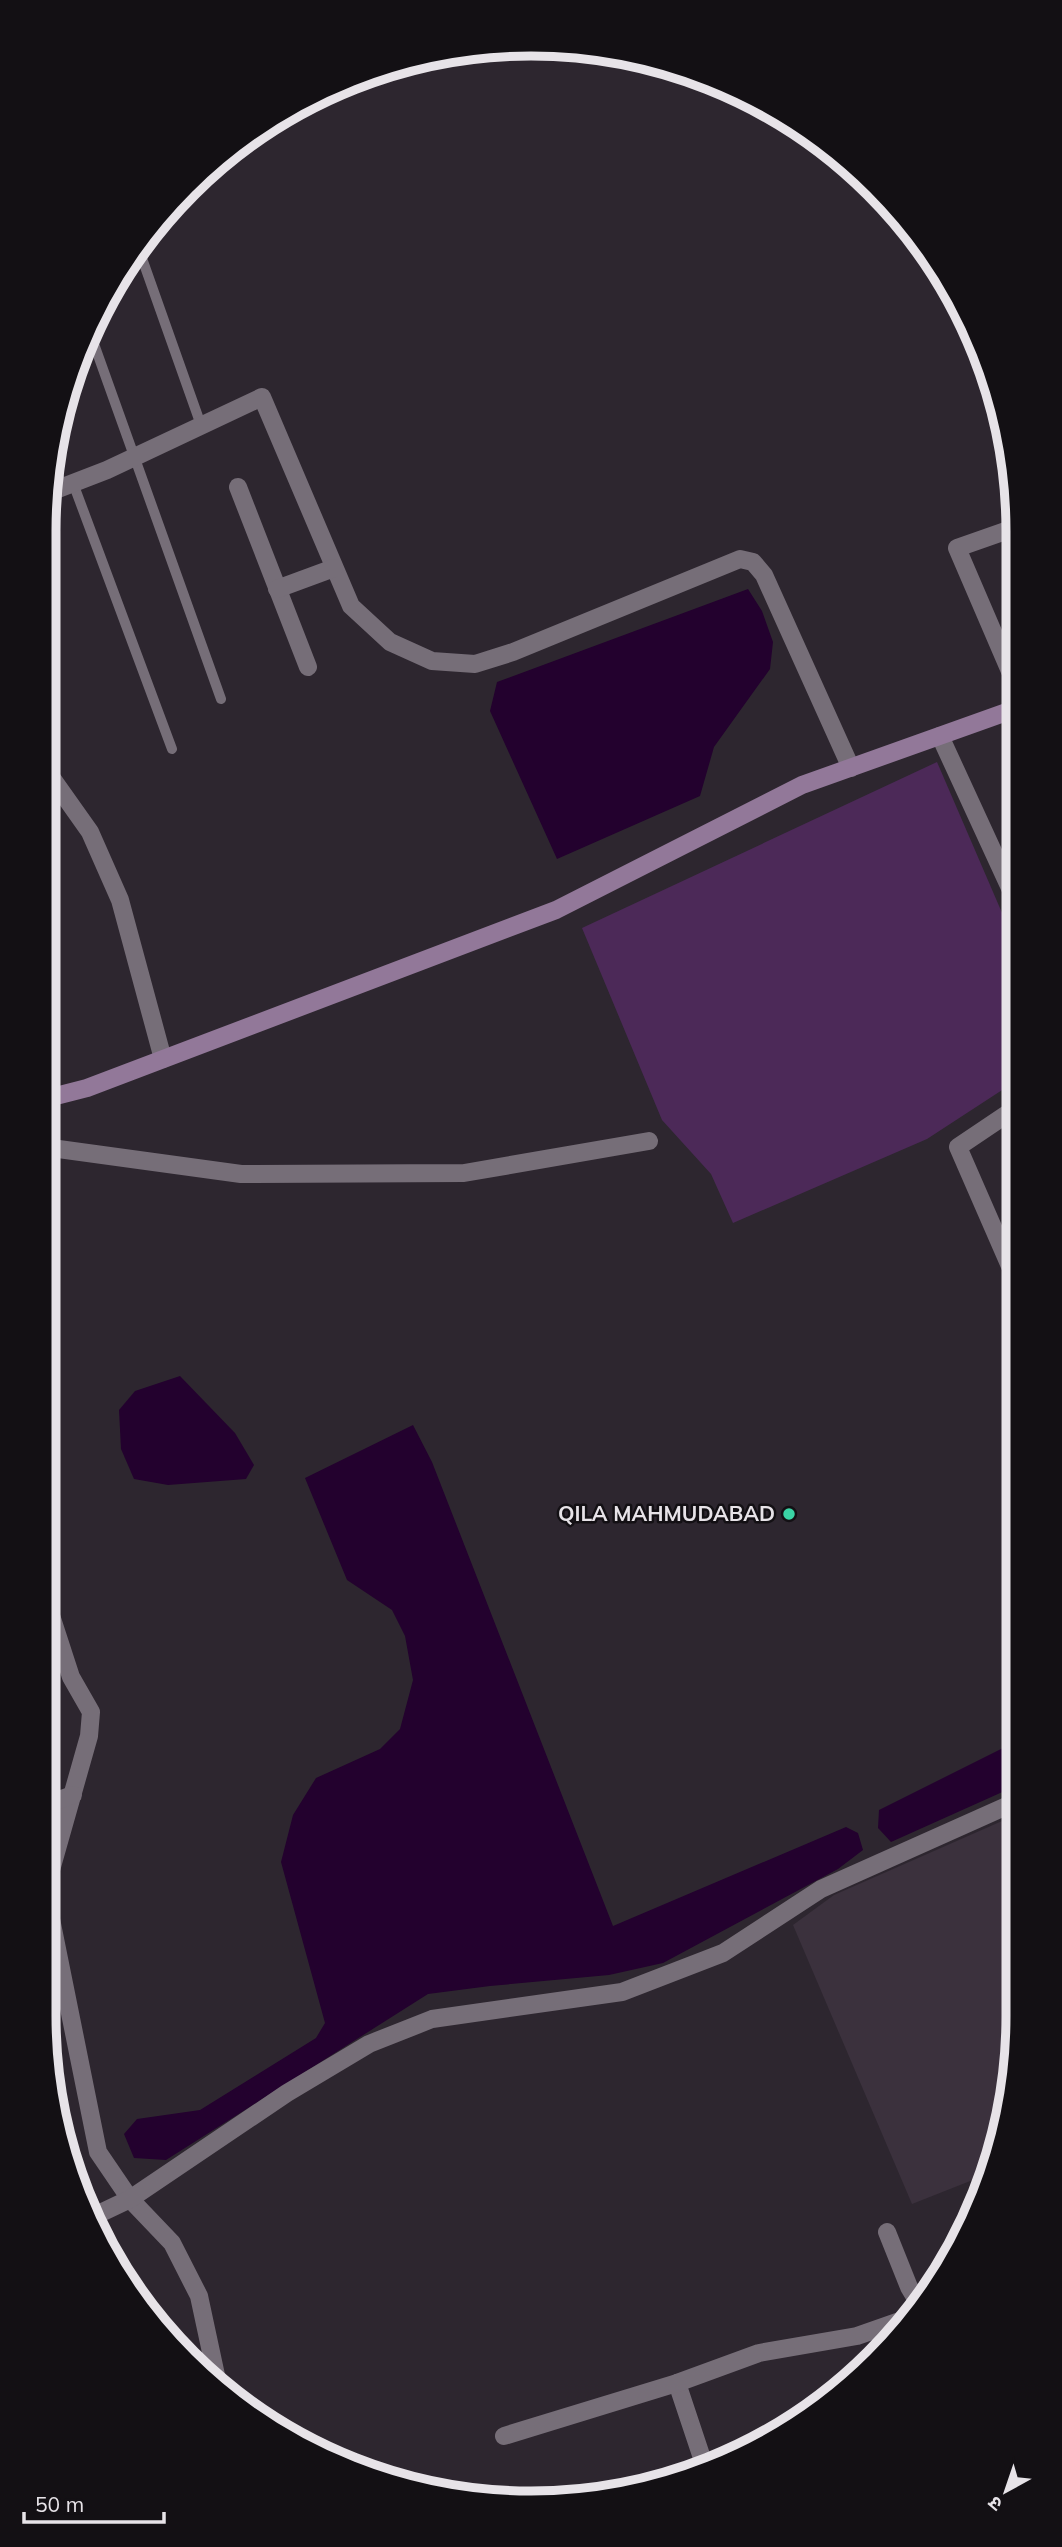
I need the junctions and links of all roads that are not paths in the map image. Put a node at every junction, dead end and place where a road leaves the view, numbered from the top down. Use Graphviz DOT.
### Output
graph roads {
  1 [pos="142,259"];
  2 [pos="94,345"];
  3 [pos="201,425"];
  4 [pos="135,457"];
  5 [pos="238,486"];
  6 [pos="62,488"];
  7 [pos="1006,531"];
  8 [pos="334,568"];
  9 [pos="277,589"];
  10 [pos="1006,662"];
  11 [pos="308,667"];
  12 [pos="221,699"];
  13 [pos="1006,712"];
  14 [pos="940,736"];
  15 [pos="172,750"];
  16 [pos="851,768"];
  17 [pos="56,784"];
  18 [pos="1006,879"];
  19 [pos="163,1059"];
  20 [pos="56,1096"];
  21 [pos="1006,1115"];
  22 [pos="649,1142"];
  23 [pos="56,1149"];
  24 [pos="1006,1257"];
  25 [pos="56,1631"];
  26 [pos="72,1795"];
  27 [pos="56,1801"];
  28 [pos="1006,1806"];
  29 [pos="56,1852"];
  30 [pos="56,1944"];
  31 [pos="130,2199"];
  32 [pos="99,2214"];
  33 [pos="887,2232"];
  34 [pos="914,2296"];
  35 [pos="893,2324"];
  36 [pos="215,2370"];
  37 [pos="677,2383"];
  38 [pos="504,2436"];
  39 [pos="703,2459"];
  1 -- 3 [label="lane"];
  2 -- 4 [label="lane"];
  3 -- 4 [label="street"];
  3 -- 8 [label="street"];
  4 -- 6 [label="street"];
  4 -- 12 [label="lane"];
  5 -- 9 [label="street"];
  6 -- 15 [label="lane"];
  7 -- 10 [label="street"];
  8 -- 9 [label="street"];
  8 -- 16 [label="street"];
  9 -- 11 [label="street"];
  13 -- 14 [label="main road"];
  14 -- 16 [label="main road"];
  14 -- 18 [label="street"];
  16 -- 19 [label="main road"];
  17 -- 19 [label="street"];
  19 -- 20 [label="main road"];
  21 -- 24 [label="street"];
  22 -- 23 [label="street"];
  25 -- 26 [label="street"];
  26 -- 27 [label="street"];
  26 -- 29 [label="street"];
  28 -- 31 [label="street"];
  30 -- 31 [label="street"];
  31 -- 32 [label="street"];
  31 -- 36 [label="street"];
  33 -- 34 [label="street"];
  35 -- 37 [label="street"];
  37 -- 38 [label="street"];
  37 -- 39 [label="street"];
}
